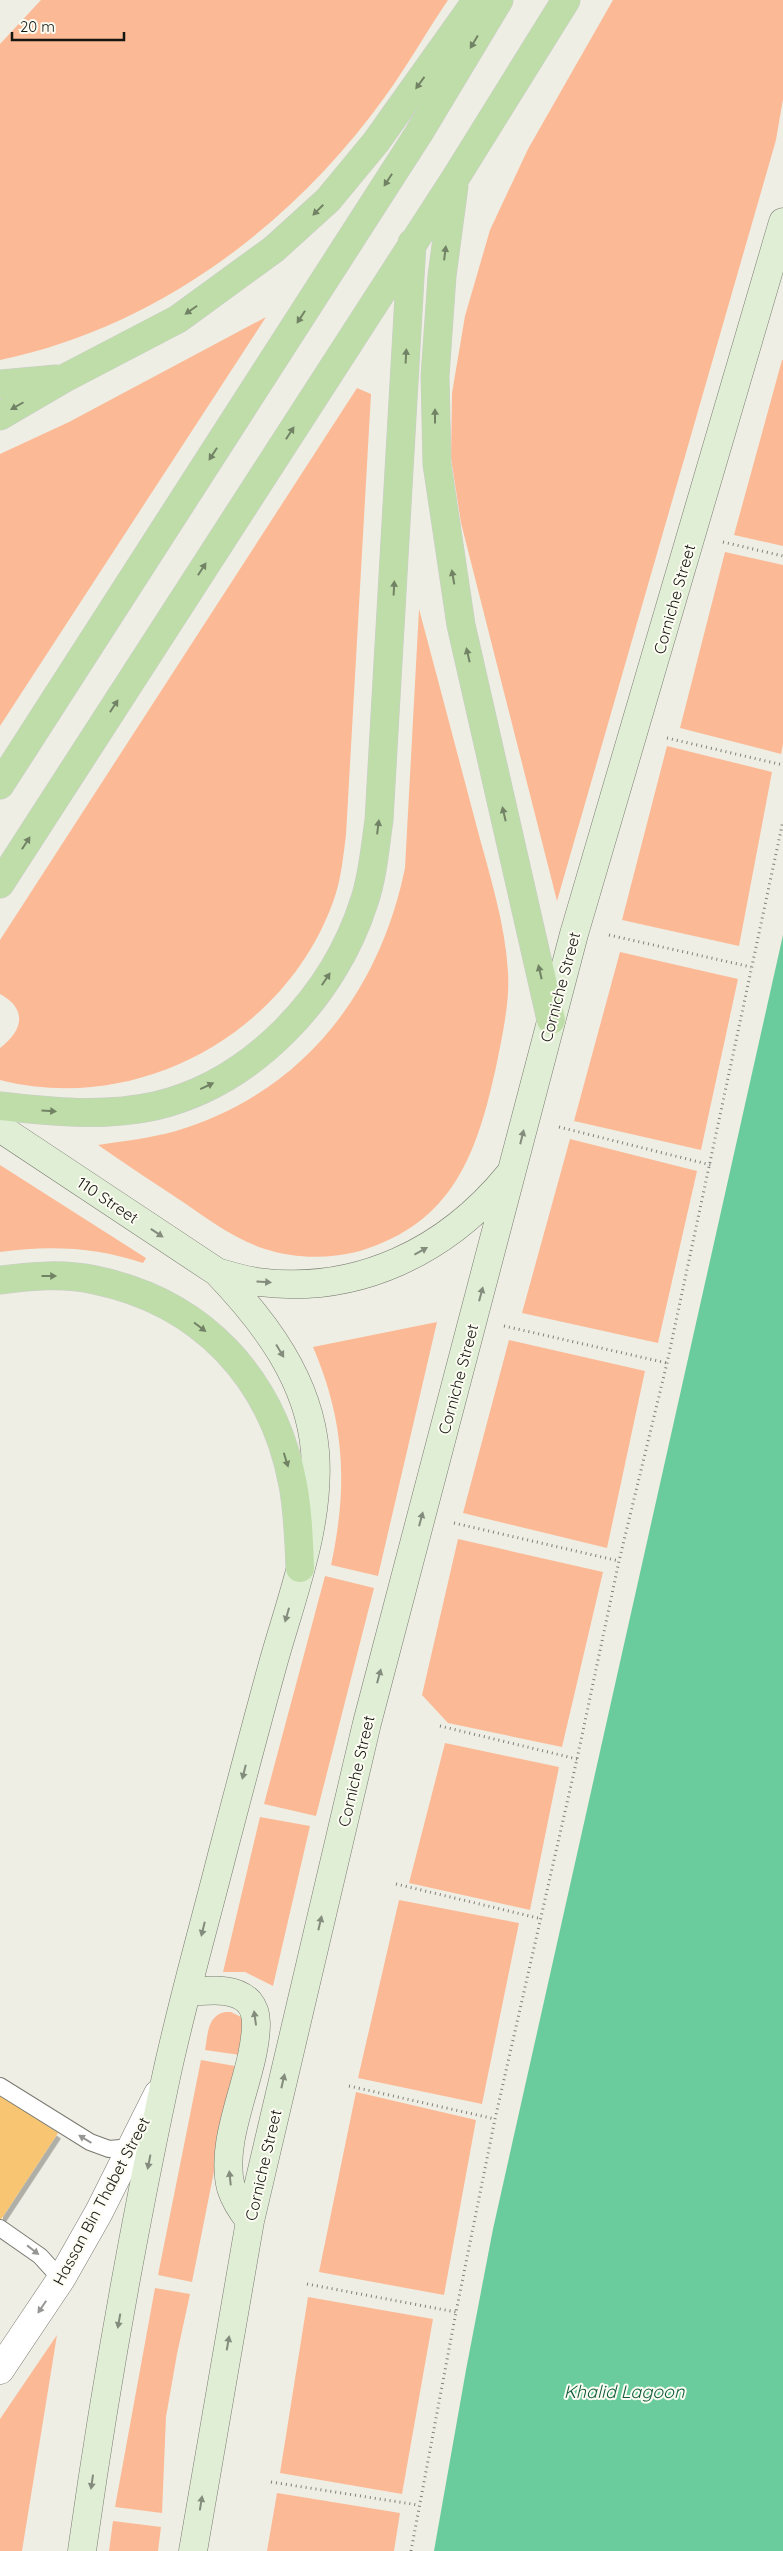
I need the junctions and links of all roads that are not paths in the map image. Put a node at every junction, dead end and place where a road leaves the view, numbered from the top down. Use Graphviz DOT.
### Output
graph roads {
  1 [pos="477,0"];
  2 [pos="499,0"];
  3 [pos="566,0"];
  4 [pos="456,177"];
  5 [pos="783,222"];
  6 [pos="412,243"];
  7 [pos="65,378"];
  8 [pos="0,384"];
  9 [pos="0,416"];
  10 [pos="0,786"];
  11 [pos="0,884"];
  12 [pos="551,1020"];
  13 [pos="0,1106"];
  14 [pos="0,1128"];
  15 [pos="514,1168"];
  16 [pos="217,1272"];
  17 [pos="0,1280"];
  18 [pos="300,1568"];
  19 [pos="187,1992"];
  20 [pos="165,2080"];
  21 [pos="0,2086"];
  22 [pos="132,2147"];
  23 [pos="250,2222"];
  24 [pos="0,2228"];
  25 [pos="60,2279"];
  26 [pos="0,2370"];
  27 [pos="82,2551"];
  28 [pos="193,2551"];
  1 -- 7 [label="main road, one-way"];
  2 -- 10 [label="main road, one-way"];
  3 -- 4 [label="main road"];
  4 -- 6 [label="main road"];
  12 -- 4 [label="main road, one-way"];
  5 -- 12 [label="main road, Corniche Street"];
  11 -- 6 [label="main road, one-way"];
  13 -- 6 [label="main road, one-way"];
  7 -- 8 [label="main road"];
  7 -- 9 [label="main road, one-way"];
  15 -- 12 [label="main road, Corniche Street, one-way"];
  14 -- 16 [label="main road, 110 Street, one-way"];
  16 -- 15 [label="main road, one-way"];
  23 -- 15 [label="main road, Corniche Street, one-way"];
  16 -- 18 [label="main road, one-way"];
  17 -- 18 [label="main road, one-way"];
  18 -- 19 [label="main road, one-way"];
  19 -- 20 [label="main road"];
  23 -- 19 [label="main road, one-way"];
  20 -- 22 [label="street, Hassan Bin Thabet Street"];
  20 -- 27 [label="main road, one-way"];
  22 -- 21 [label="lane, one-way"];
  22 -- 25 [label="street, Hassan Bin Thabet Street"];
  28 -- 23 [label="main road, Corniche Street, one-way"];
  24 -- 25 [label="lane, one-way"];
  25 -- 26 [label="street, Hassan Bin Thabet Street, one-way"];
}
